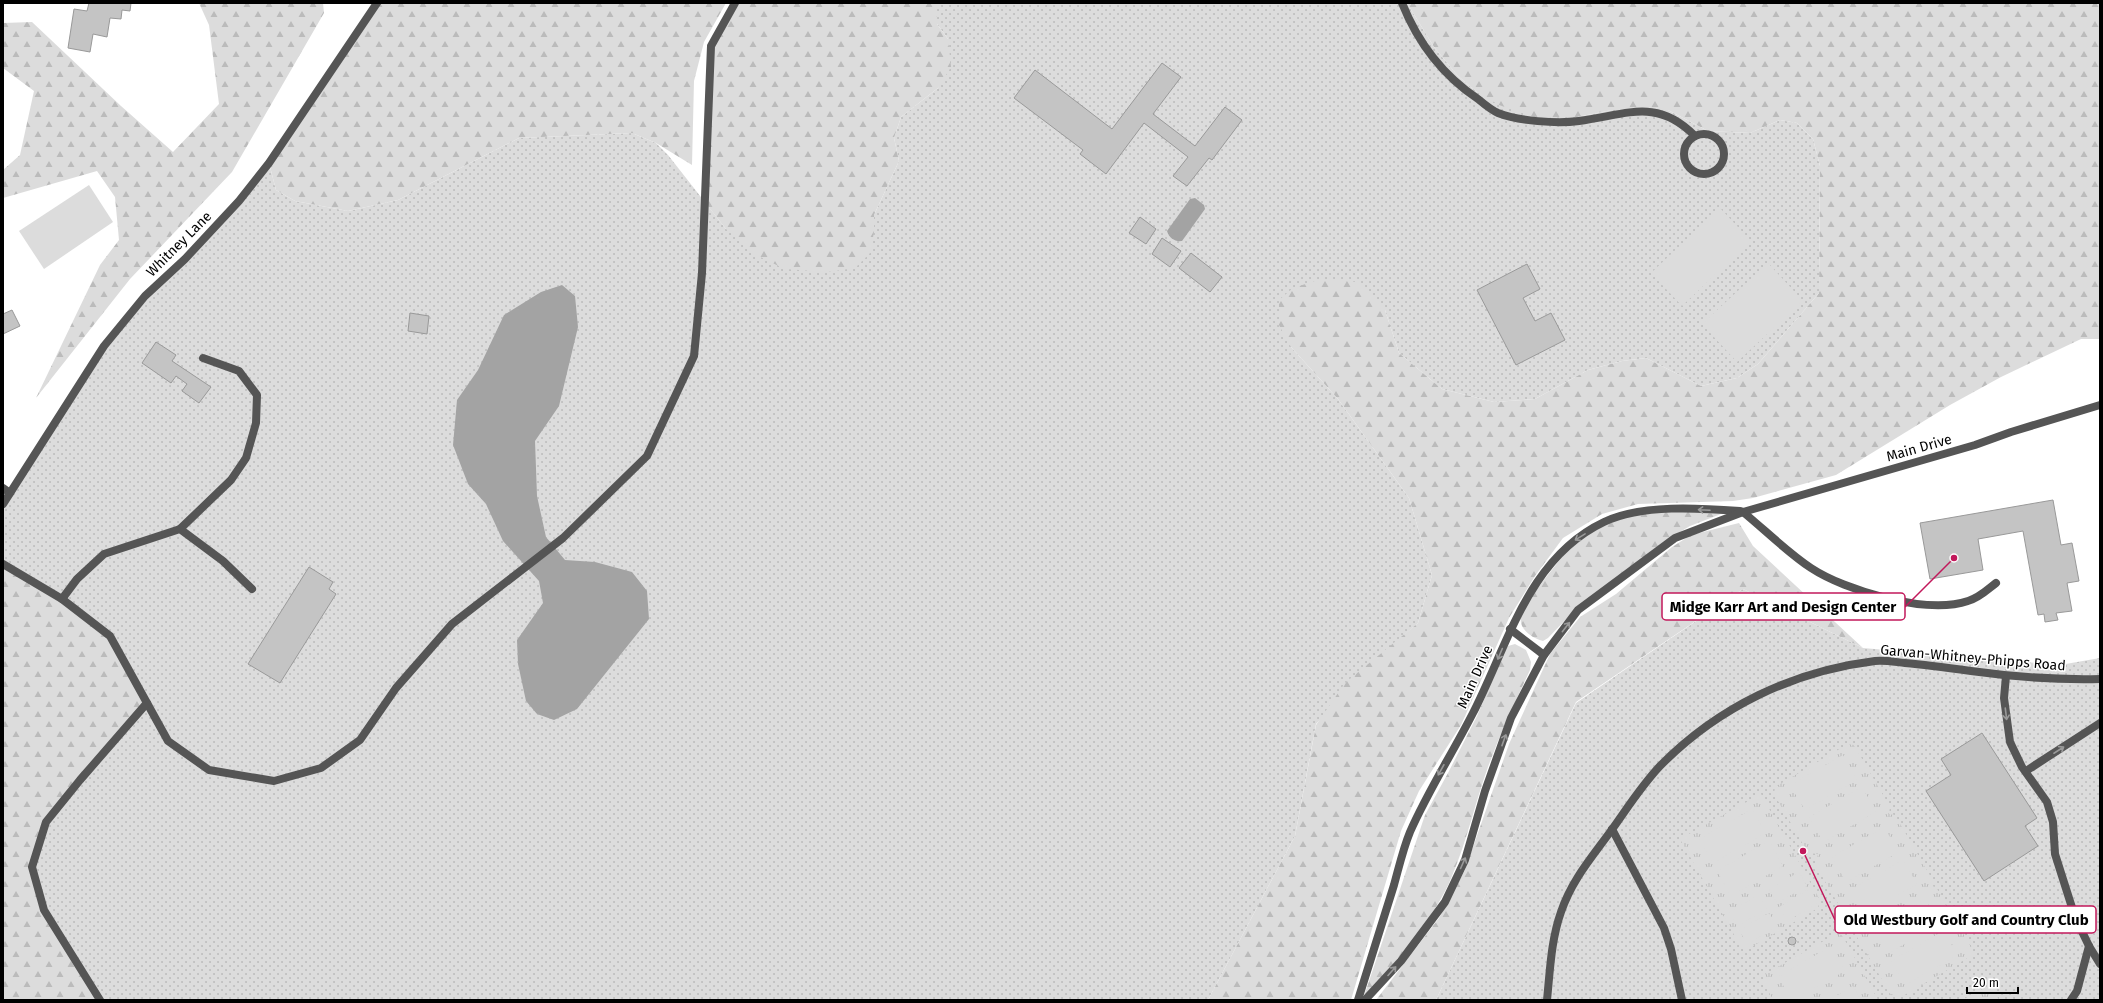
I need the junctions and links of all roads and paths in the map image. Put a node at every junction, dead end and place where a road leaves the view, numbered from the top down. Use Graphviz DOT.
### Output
graph roads {
  1 [pos="377,3"];
  2 [pos="735,3"];
  3 [pos="1402,3"];
  4 [pos="1695,136"];
  5 [pos="203,358"];
  6 [pos="2100,405"];
  7 [pos="6,490"];
  8 [pos="3,504"];
  9 [pos="1743,512"];
  10 [pos="180,529"];
  11 [pos="3,564"];
  12 [pos="1996,583"];
  13 [pos="252,589"];
  14 [pos="62,599"];
  15 [pos="1510,629"];
  16 [pos="1544,655"];
  17 [pos="2006,676"];
  18 [pos="2100,679"];
  19 [pos="147,703"];
  20 [pos="2100,723"];
  21 [pos="2026,771"];
  22 [pos="1612,829"];
  23 [pos="2089,946"];
  24 [pos="2100,964"];
  25 [pos="100,1000"];
  26 [pos="1358,1000"];
  27 [pos="1365,1000"];
  28 [pos="1547,1000"];
  29 [pos="1682,1000"];
  30 [pos="2071,1000"];
  1 -- 7 [label="street, Whitney Lane"];
  2 -- 19 [label="street"];
  3 -- 4 [label="street"];
  4 -- 4 [label="street"];
  5 -- 10 [label="street"];
  6 -- 9 [label="street, Main Drive"];
  7 -- 8 [label="street, Whitney Lane"];
  9 -- 12 [label="street"];
  9 -- 15 [label="street, Main Drive, one-way"];
  16 -- 9 [label="street, Main Drive, one-way"];
  10 -- 13 [label="street"];
  10 -- 14 [label="street"];
  11 -- 14 [label="street"];
  14 -- 19 [label="street"];
  15 -- 16 [label="street"];
  15 -- 26 [label="street, Main Drive, one-way"];
  27 -- 16 [label="street, Main Drive, one-way"];
  17 -- 18 [label="street, Garvan-Whitney-Phipps Road"];
  17 -- 21 [label="street, one-way"];
  17 -- 22 [label="street, Garvan-Whitney-Phipps Road"];
  19 -- 25 [label="street"];
  21 -- 20 [label="street, one-way"];
  21 -- 23 [label="street"];
  22 -- 28 [label="street, Garvan-Whitney-Phipps Road"];
  22 -- 29 [label="street"];
  23 -- 24 [label="street"];
  23 -- 30 [label="street"];
}
